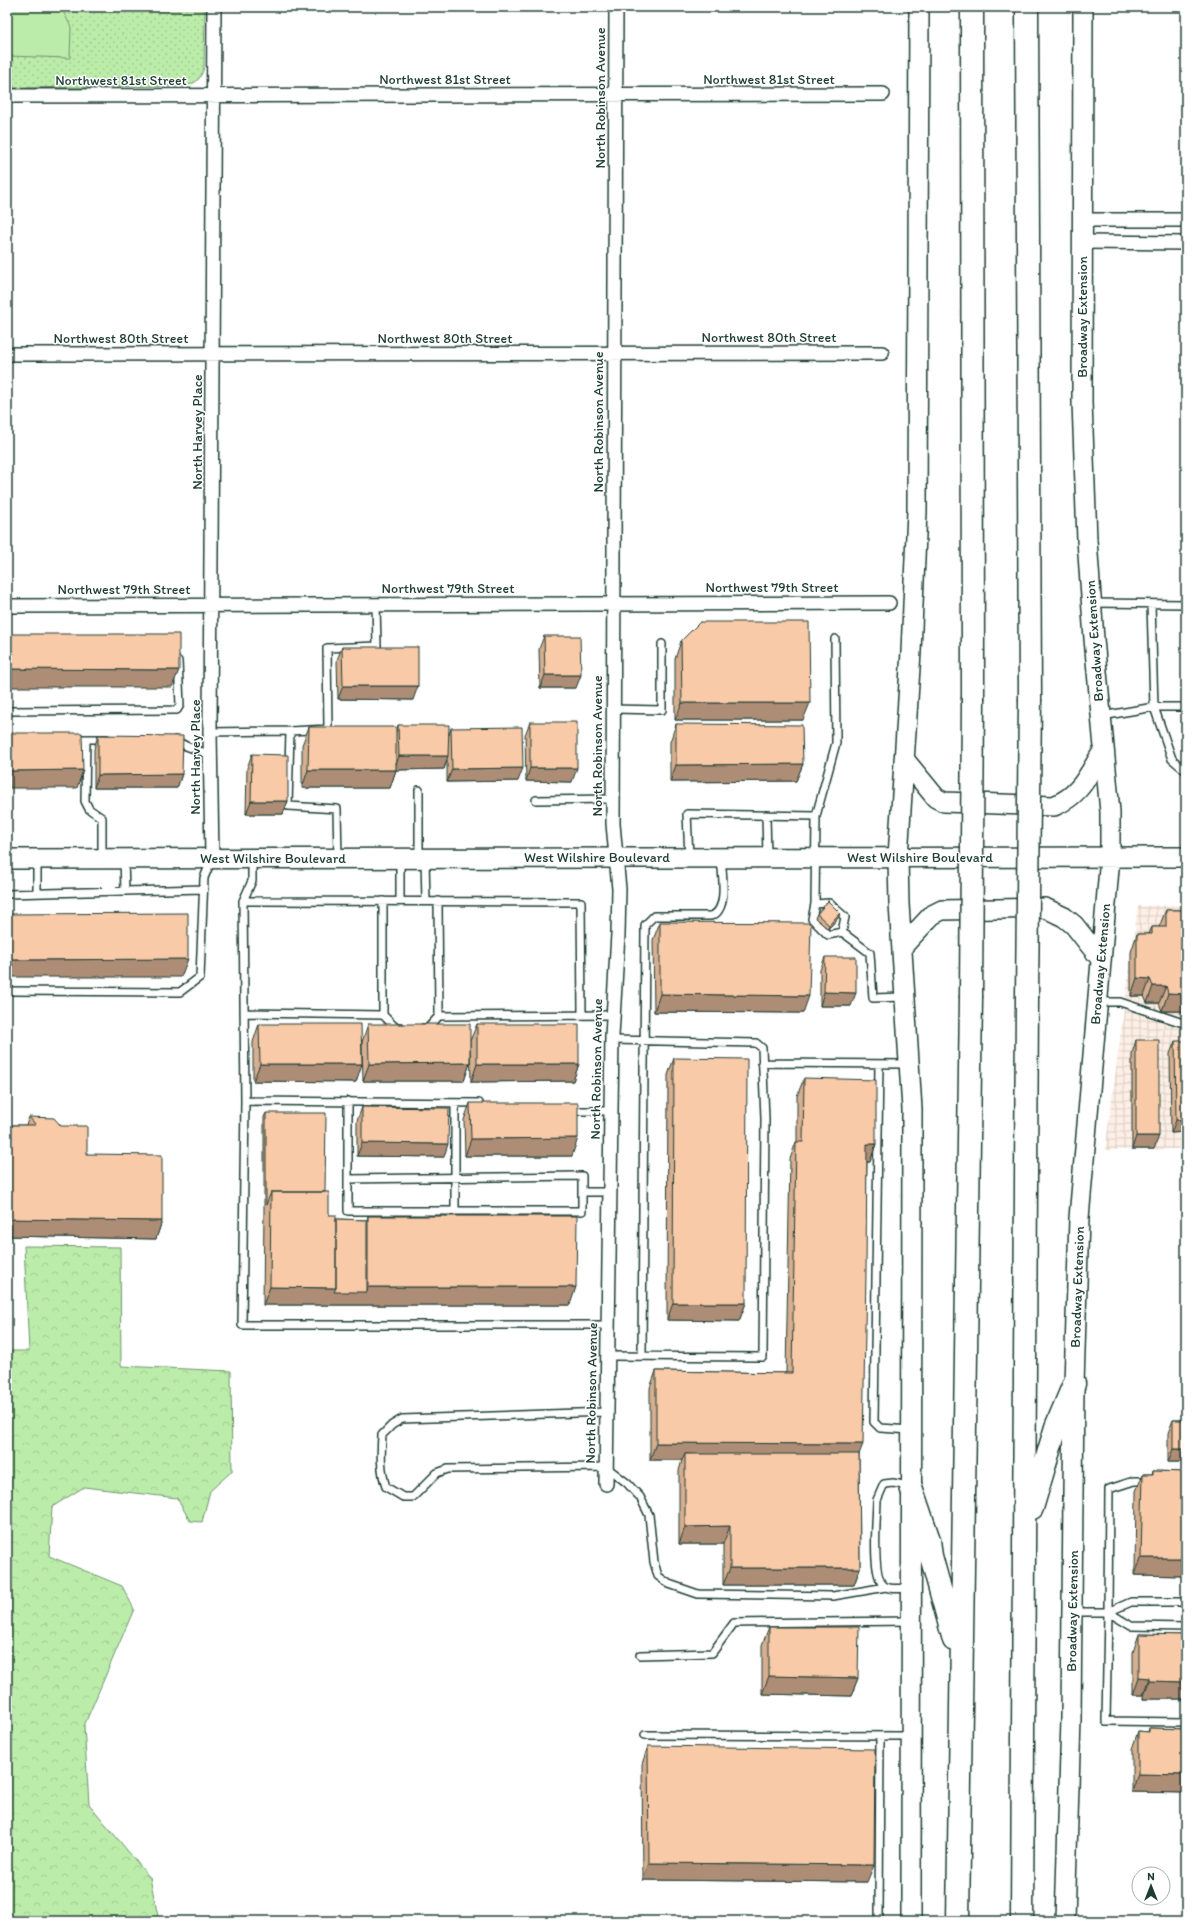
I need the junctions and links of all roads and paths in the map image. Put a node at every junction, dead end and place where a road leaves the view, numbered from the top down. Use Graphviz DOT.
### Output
graph roads {
  1 [pos="214,7"];
  2 [pos="616,7"];
  3 [pos="918,7"];
  4 [pos="972,7"];
  5 [pos="1027,7"];
  6 [pos="1083,7"];
  7 [pos="883,94"];
  8 [pos="616,95"];
  9 [pos="7,96"];
  10 [pos="214,96"];
  11 [pos="1082,220"];
  12 [pos="1186,220"];
  13 [pos="1082,242"];
  14 [pos="1186,243"];
  15 [pos="614,353"];
  16 [pos="882,353"];
  17 [pos="7,354"];
  18 [pos="213,354"];
  19 [pos="889,603"];
  20 [pos="1091,603"];
  21 [pos="212,604"];
  22 [pos="376,604"];
  23 [pos="614,604"];
  24 [pos="1151,604"];
  25 [pos="1186,604"];
  26 [pos="7,606"];
  27 [pos="835,639"];
  28 [pos="662,644"];
  29 [pos="178,650"];
  30 [pos="1154,707"];
  31 [pos="1186,707"];
  32 [pos="613,709"];
  33 [pos="7,711"];
  34 [pos="1100,716"];
  35 [pos="290,731"];
  36 [pos="210,732"];
  37 [pos="62,739"];
  38 [pos="86,739"];
  39 [pos="116,739"];
  40 [pos="169,740"];
  41 [pos="1103,751"];
  42 [pos="211,755"];
  43 [pos="904,759"];
  44 [pos="1186,771"];
  45 [pos="419,790"];
  46 [pos="613,799"];
  47 [pos="536,800"];
  48 [pos="766,815"];
  49 [pos="816,816"];
  50 [pos="616,857"];
  51 [pos="689,857"];
  52 [pos="721,857"];
  53 [pos="767,857"];
  54 [pos="898,857"];
  55 [pos="1110,857"];
  56 [pos="1186,857"];
  57 [pos="212,858"];
  58 [pos="252,858"];
  59 [pos="338,858"];
  60 [pos="400,858"];
  61 [pos="422,858"];
  62 [pos="815,858"];
  63 [pos="7,859"];
  64 [pos="37,859"];
  65 [pos="102,859"];
  66 [pos="124,859"];
  67 [pos="204,889"];
  68 [pos="125,891"];
  69 [pos="37,893"];
  70 [pos="7,894"];
  71 [pos="243,901"];
  72 [pos="383,901"];
  73 [pos="400,901"];
  74 [pos="426,902"];
  75 [pos="438,902"];
  76 [pos="815,904"];
  77 [pos="842,932"];
  78 [pos="902,947"];
  79 [pos="1100,958"];
  80 [pos="7,991"];
  81 [pos="905,997"];
  82 [pos="1097,1002"];
  83 [pos="244,1013"];
  84 [pos="383,1014"];
  85 [pos="582,1015"];
  86 [pos="613,1015"];
  87 [pos="439,1016"];
  88 [pos="1186,1024"];
  89 [pos="612,1040"];
  90 [pos="644,1041"];
  91 [pos="762,1063"];
  92 [pos="879,1064"];
  93 [pos="909,1064"];
  94 [pos="245,1101"];
  95 [pos="348,1102"];
  96 [pos="455,1103"];
  97 [pos="485,1103"];
  98 [pos="560,1104"];
  99 [pos="611,1111"];
  100 [pos="348,1178"];
  101 [pos="455,1178"];
  102 [pos="582,1192"];
  103 [pos="610,1192"];
  104 [pos="455,1211"];
  105 [pos="609,1325"];
  106 [pos="608,1356"];
  107 [pos="642,1356"];
  108 [pos="1074,1384"];
  109 [pos="607,1412"];
  110 [pos="912,1430"];
  111 [pos="606,1467"];
  112 [pos="1156,1481"];
  113 [pos="606,1484"];
  114 [pos="911,1487"];
  115 [pos="1025,1530"];
  116 [pos="886,1587"];
  117 [pos="911,1588"];
  118 [pos="1186,1602"];
  119 [pos="1073,1612"];
  120 [pos="1108,1612"];
  121 [pos="911,1621"];
  122 [pos="1186,1627"];
  123 [pos="640,1655"];
  124 [pos="960,1664"];
  125 [pos="1186,1722"];
  126 [pos="645,1735"];
  127 [pos="880,1736"];
  128 [pos="911,1736"];
  129 [pos="879,1921"];
  130 [pos="911,1921"];
  131 [pos="958,1921"];
  132 [pos="1022,1921"];
  133 [pos="1065,1921"];
  1 -- 10 [label="street, North Harvey Place"];
  2 -- 8 [label="street, North Robinson Avenue"];
  3 -- 43 [label="main road"];
  4 -- 124 [label="highway, bridge"];
  5 -- 115 [label="highway, bridge"];
  6 -- 11 [label="main road, Broadway Extension"];
  7 -- 8 [label="street, Northwest 81st Street"];
  8 -- 10 [label="street, Northwest 81st Street"];
  8 -- 15 [label="street, North Robinson Avenue"];
  9 -- 10 [label="street, Northwest 81st Street"];
  10 -- 18 [label="street, North Harvey Place"];
  11 -- 12 [label="street"];
  11 -- 13 [label="main road, Broadway Extension"];
  13 -- 14 [label="street"];
  13 -- 20 [label="main road, Broadway Extension"];
  15 -- 16 [label="street, Northwest 80th Street"];
  15 -- 18 [label="street, Northwest 80th Street"];
  15 -- 23 [label="street, North Robinson Avenue"];
  17 -- 18 [label="street, Northwest 80th Street"];
  18 -- 21 [label="street, North Harvey Place"];
  19 -- 23 [label="street, Northwest 79th Street"];
  20 -- 24 [label="lane"];
  20 -- 34 [label="main road, Broadway Extension"];
  21 -- 22 [label="street, Northwest 79th Street"];
  21 -- 26 [label="street, Northwest 79th Street"];
  21 -- 36 [label="street, North Harvey Place"];
  22 -- 23 [label="street, Northwest 79th Street"];
  22 -- 35 [label="lane"];
  23 -- 32 [label="street, North Robinson Avenue"];
  24 -- 25 [label="lane"];
  24 -- 30 [label="lane"];
  27 -- 49 [label="lane"];
  28 -- 32 [label="lane"];
  29 -- 33 [label="lane"];
  30 -- 31 [label="lane"];
  30 -- 34 [label="lane"];
  30 -- 44 [label="lane"];
  32 -- 46 [label="street, North Robinson Avenue"];
  34 -- 41 [label="main road, Broadway Extension"];
  35 -- 36 [label="lane"];
  35 -- 59 [label="lane"];
  36 -- 42 [label="street, North Harvey Place"];
  37 -- 38 [label="lane"];
  38 -- 39 [label="lane"];
  38 -- 65 [label="lane"];
  40 -- 42 [label="lane"];
  41 -- 43 [label="main road"];
  41 -- 55 [label="main road, Broadway Extension"];
  42 -- 57 [label="street, North Harvey Place"];
  43 -- 54 [label="main road"];
  45 -- 61 [label="lane"];
  46 -- 47 [label="lane"];
  46 -- 50 [label="street, North Robinson Avenue"];
  48 -- 49 [label="lane"];
  48 -- 51 [label="lane"];
  48 -- 53 [label="lane"];
  49 -- 62 [label="lane"];
  50 -- 51 [label="main road, West Wilshire Boulevard"];
  50 -- 61 [label="main road, West Wilshire Boulevard"];
  50 -- 86 [label="street, North Robinson Avenue"];
  51 -- 52 [label="main road, West Wilshire Boulevard"];
  52 -- 53 [label="main road, West Wilshire Boulevard"];
  52 -- 90 [label="lane"];
  53 -- 62 [label="main road, West Wilshire Boulevard"];
  54 -- 55 [label="main road, West Wilshire Boulevard"];
  54 -- 62 [label="main road, West Wilshire Boulevard"];
  54 -- 78 [label="main road"];
  55 -- 56 [label="main road, West Wilshire Boulevard"];
  55 -- 79 [label="main road, Broadway Extension"];
  57 -- 58 [label="main road, West Wilshire Boulevard"];
  57 -- 66 [label="main road, West Wilshire Boulevard"];
  57 -- 67 [label="lane"];
  58 -- 59 [label="main road, West Wilshire Boulevard"];
  58 -- 71 [label="lane"];
  59 -- 60 [label="main road, West Wilshire Boulevard"];
  60 -- 61 [label="main road, West Wilshire Boulevard"];
  60 -- 73 [label="lane"];
  61 -- 74 [label="lane"];
  62 -- 76 [label="lane"];
  63 -- 64 [label="main road, West Wilshire Boulevard"];
  64 -- 65 [label="main road, West Wilshire Boulevard"];
  64 -- 69 [label="lane"];
  65 -- 66 [label="main road, West Wilshire Boulevard"];
  66 -- 68 [label="lane"];
  67 -- 68 [label="lane"];
  67 -- 80 [label="lane"];
  68 -- 69 [label="lane"];
  69 -- 70 [label="lane"];
  71 -- 72 [label="lane"];
  71 -- 83 [label="lane"];
  72 -- 73 [label="lane"];
  72 -- 84 [label="lane"];
  73 -- 74 [label="lane"];
  74 -- 75 [label="lane"];
  75 -- 85 [label="lane"];
  75 -- 87 [label="lane"];
  76 -- 77 [label="lane"];
  76 -- 77 [label="lane"];
  77 -- 81 [label="lane"];
  78 -- 79 [label="main road"];
  78 -- 81 [label="main road"];
  79 -- 82 [label="main road, Broadway Extension"];
  81 -- 93 [label="main road"];
  82 -- 88 [label="lane"];
  82 -- 108 [label="main road, Broadway Extension"];
  83 -- 84 [label="lane"];
  83 -- 94 [label="lane"];
  84 -- 87 [label="lane"];
  85 -- 86 [label="lane"];
  85 -- 87 [label="lane"];
  86 -- 89 [label="street, North Robinson Avenue"];
  89 -- 90 [label="lane"];
  89 -- 99 [label="street, North Robinson Avenue"];
  90 -- 91 [label="lane"];
  90 -- 107 [label="lane"];
  91 -- 92 [label="lane"];
  91 -- 107 [label="lane"];
  92 -- 93 [label="lane"];
  92 -- 110 [label="lane"];
  93 -- 110 [label="main road"];
  94 -- 95 [label="lane"];
  94 -- 105 [label="lane"];
  95 -- 96 [label="lane"];
  95 -- 100 [label="lane"];
  96 -- 97 [label="lane"];
  96 -- 101 [label="lane"];
  98 -- 99 [label="lane"];
  99 -- 103 [label="street, North Robinson Avenue"];
  100 -- 101 [label="lane"];
  100 -- 104 [label="lane"];
  101 -- 102 [label="lane"];
  101 -- 104 [label="lane"];
  102 -- 103 [label="lane"];
  102 -- 104 [label="lane"];
  103 -- 105 [label="street, North Robinson Avenue"];
  105 -- 106 [label="street, North Robinson Avenue"];
  106 -- 107 [label="lane"];
  106 -- 109 [label="street, North Robinson Avenue"];
  108 -- 115 [label="highway"];
  108 -- 119 [label="main road, Broadway Extension"];
  109 -- 111 [label="street, North Robinson Avenue"];
  109 -- 111 [label="lane"];
  110 -- 114 [label="main road"];
  111 -- 113 [label="street, North Robinson Avenue"];
  111 -- 116 [label="lane"];
  112 -- 120 [label="lane"];
  114 -- 116 [label="lane"];
  114 -- 117 [label="main road"];
  114 -- 124 [label="highway"];
  115 -- 132 [label="highway"];
  116 -- 117 [label="lane"];
  117 -- 121 [label="main road"];
  118 -- 120 [label="lane"];
  119 -- 120 [label="lane"];
  119 -- 133 [label="main road, Broadway Extension"];
  120 -- 122 [label="lane"];
  120 -- 125 [label="lane"];
  121 -- 123 [label="lane"];
  121 -- 128 [label="main road"];
  124 -- 131 [label="highway"];
  126 -- 127 [label="lane"];
  127 -- 128 [label="lane"];
  127 -- 129 [label="lane"];
  128 -- 130 [label="main road"];
}
